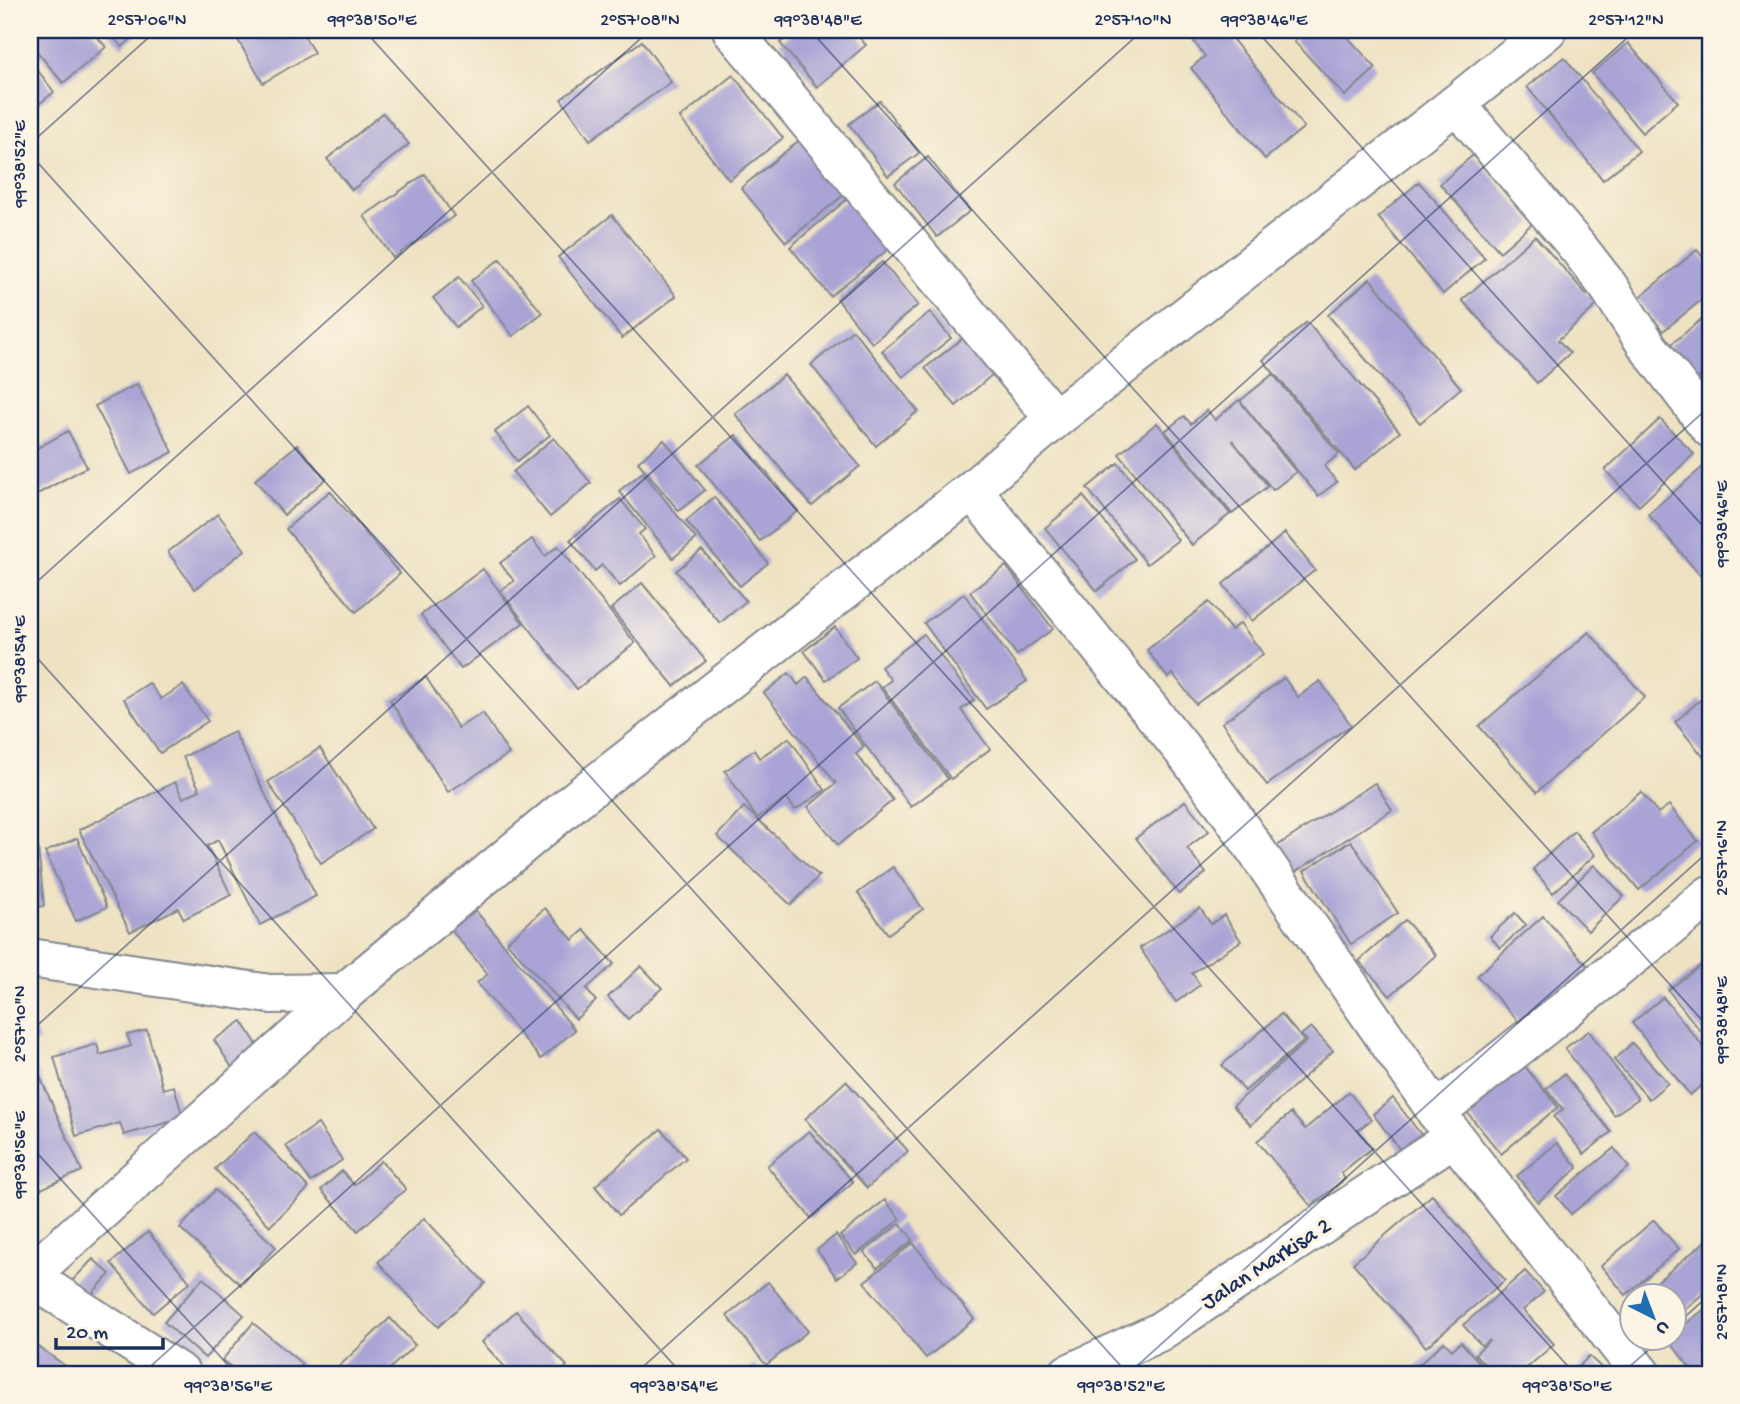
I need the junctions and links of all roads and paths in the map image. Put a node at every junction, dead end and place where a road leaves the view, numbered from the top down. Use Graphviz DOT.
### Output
graph roads {
  1 [pos="732,30"];
  2 [pos="1547,30"];
  3 [pos="1455,104"];
  4 [pos="1055,419"];
  5 [pos="1710,428"];
  6 [pos="972,490"];
  7 [pos="1710,895"];
  8 [pos="30,958"];
  9 [pos="344,993"];
  10 [pos="1445,1125"];
  11 [pos="30,1276"];
  12 [pos="181,1374"];
  13 [pos="1068,1374"];
  14 [pos="1641,1374"];
  1 -- 4 [label="street"];
  2 -- 3 [label="street"];
  3 -- 4 [label="street"];
  3 -- 5 [label="street"];
  4 -- 6 [label="street"];
  6 -- 9 [label="street"];
  6 -- 10 [label="street"];
  7 -- 10 [label="street, Jalan Markisa 2"];
  8 -- 9 [label="street"];
  9 -- 11 [label="street"];
  10 -- 13 [label="street, Jalan Markisa 2"];
  10 -- 14 [label="street"];
  11 -- 12 [label="street"];
}
